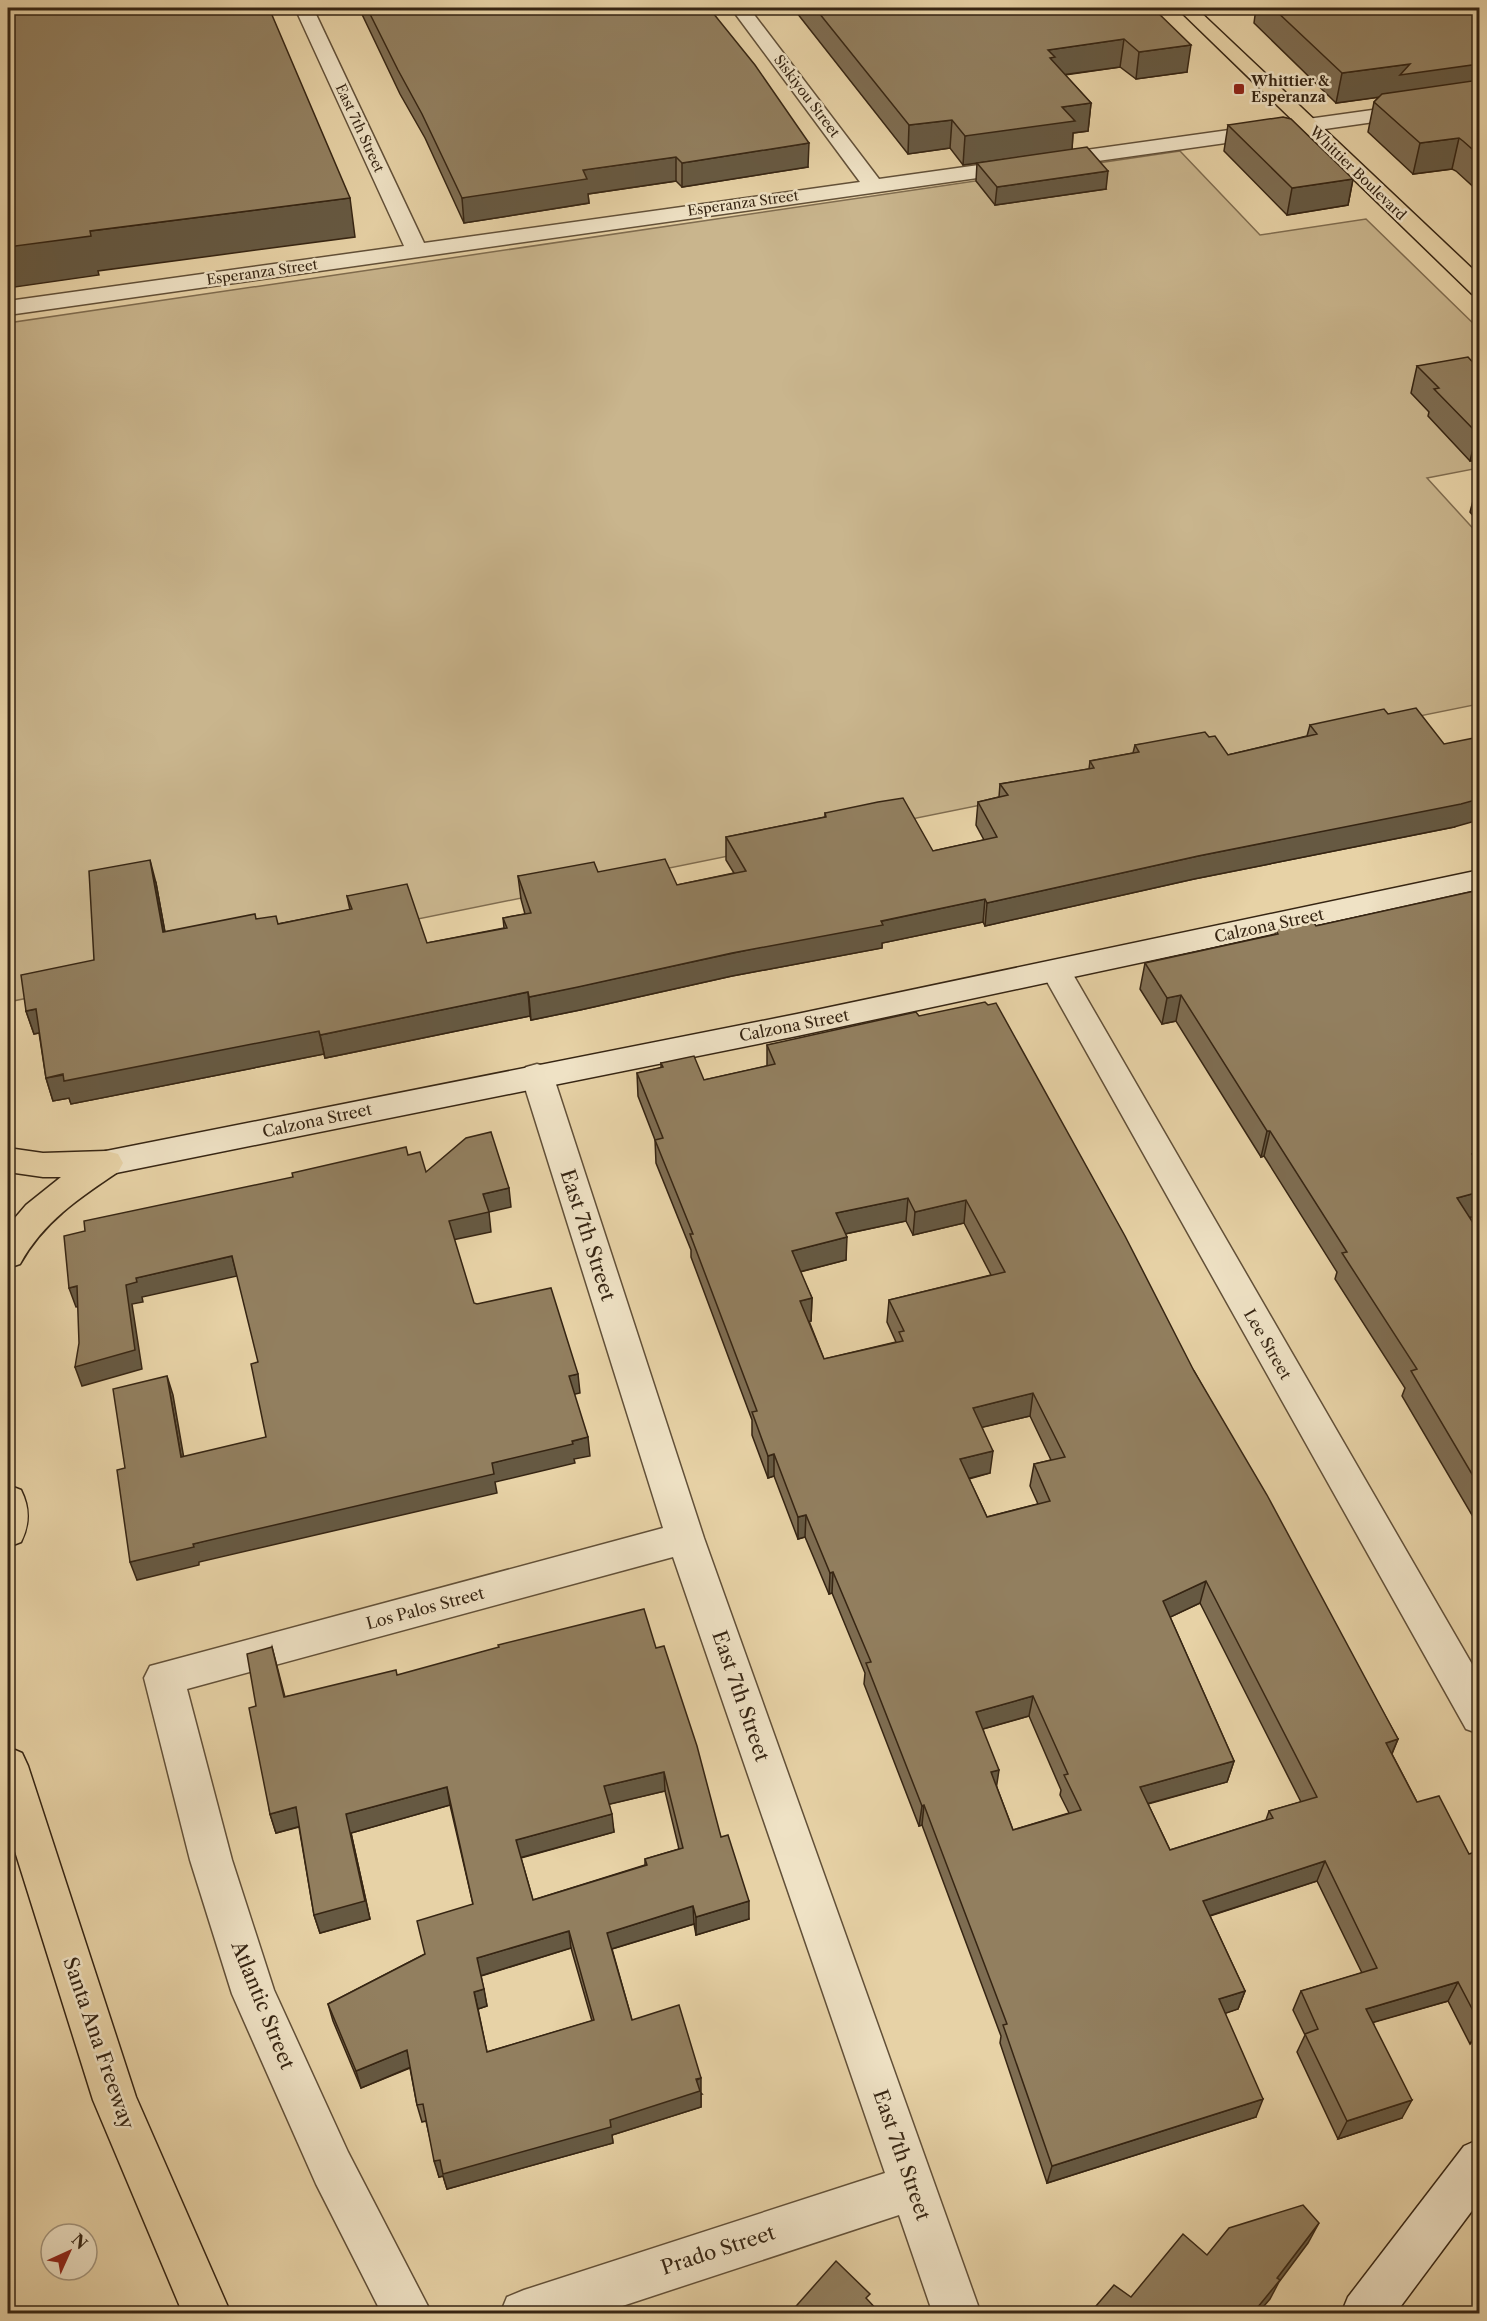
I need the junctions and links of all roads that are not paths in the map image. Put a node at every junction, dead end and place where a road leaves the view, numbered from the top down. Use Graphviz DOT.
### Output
graph roads {
  1 [pos="304,8"];
  2 [pos="740,8"];
  3 [pos="1186,8"];
  4 [pos="1479,101"];
  5 [pos="1308,126"];
  6 [pos="873,185"];
  7 [pos="416,249"];
  8 [pos="1479,289"];
  9 [pos="8,308"];
  10 [pos="1479,880"];
  11 [pos="1056,971"];
  12 [pos="537,1075"];
  13 [pos="8,1160"];
  14 [pos="106,1163"];
  15 [pos="8,1255"];
  16 [pos="8,1501"];
  17 [pos="8,1531"];
  18 [pos="685,1538"];
  19 [pos="164,1678"];
  20 [pos="1479,1716"];
  21 [pos="8,1766"];
  22 [pos="1479,2162"];
  23 [pos="913,2187"];
  24 [pos="207,2313"];
  25 [pos="408,2313"];
  26 [pos="524,2313"];
  27 [pos="957,2313"];
  28 [pos="1365,2313"];
  1 -- 7 [label="street, East 7th Street"];
  2 -- 6 [label="street, Siskiyou Street"];
  3 -- 5 [label="main road, Whittier Boulevard"];
  4 -- 5 [label="street, Esperanza Street"];
  5 -- 6 [label="street, Esperanza Street"];
  5 -- 8 [label="main road, Whittier Boulevard"];
  6 -- 7 [label="street, Esperanza Street"];
  7 -- 9 [label="street, Esperanza Street"];
  10 -- 11 [label="street, Calzona Street"];
  11 -- 12 [label="street, Calzona Street"];
  11 -- 20 [label="street, Lee Street"];
  12 -- 14 [label="street, Calzona Street"];
  12 -- 18 [label="street, East 7th Street"];
  13 -- 14 [label="main road"];
  14 -- 15 [label="main road"];
  16 -- 17 [label="main road"];
  18 -- 19 [label="street, Los Palos Street"];
  18 -- 23 [label="street, East 7th Street"];
  19 -- 25 [label="street, Atlantic Street"];
  21 -- 24 [label="main road, Santa Ana Freeway"];
  22 -- 28 [label="street"];
  23 -- 26 [label="street, Prado Street"];
  23 -- 27 [label="street, East 7th Street"];
}
